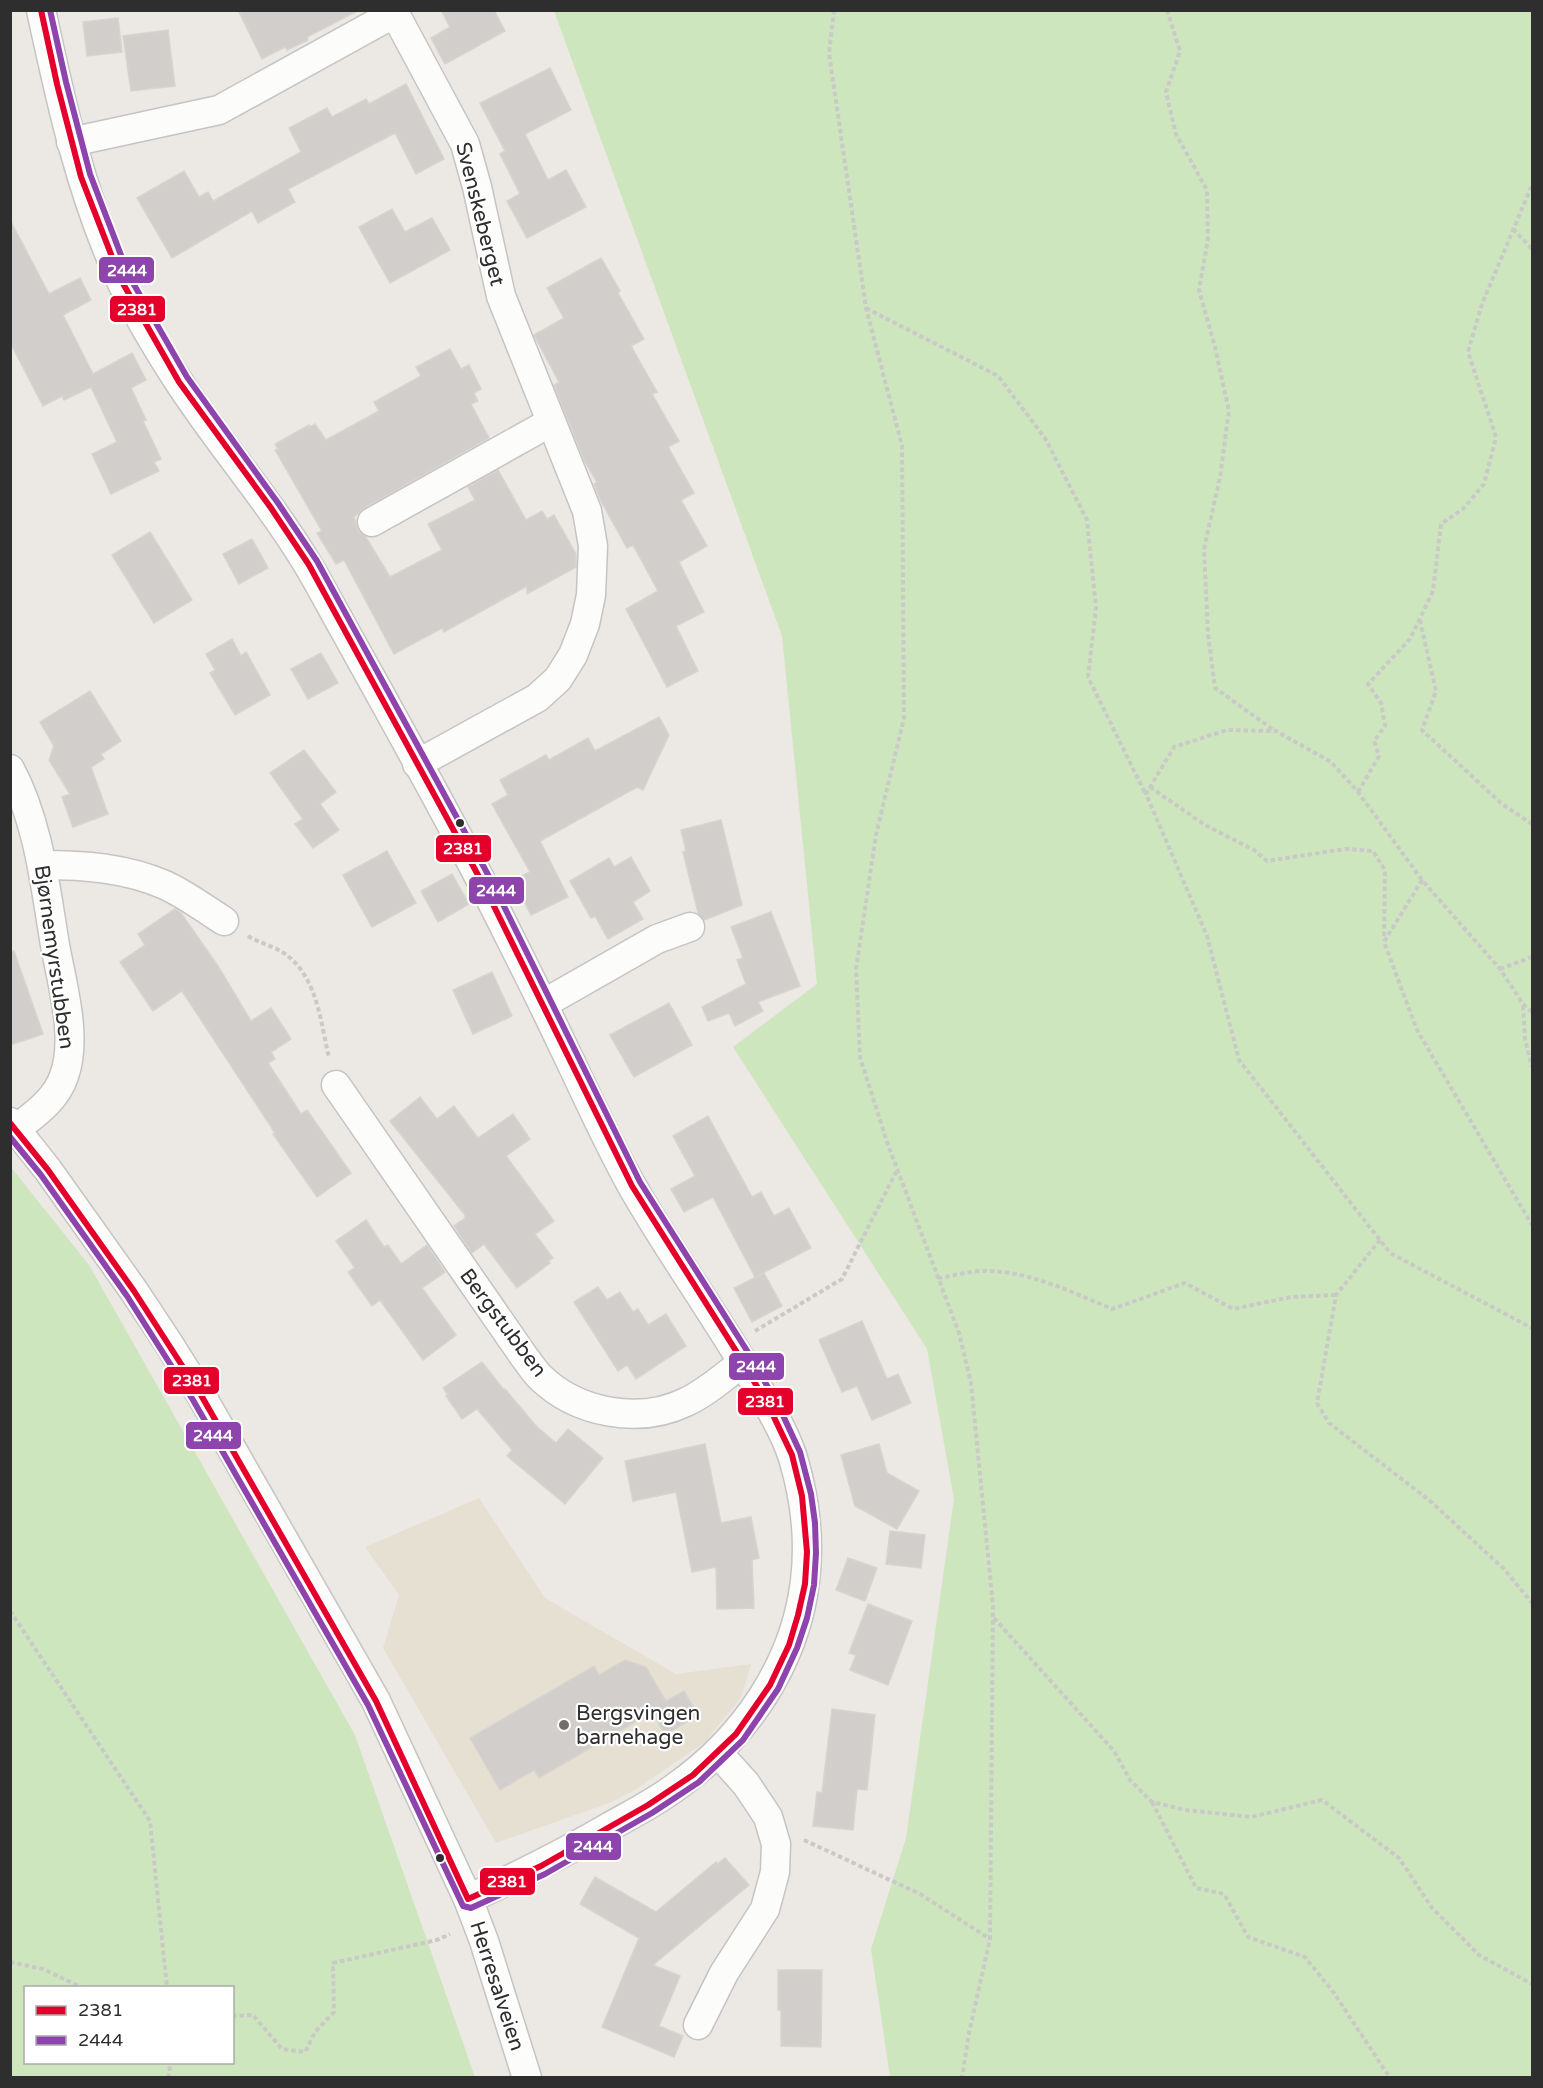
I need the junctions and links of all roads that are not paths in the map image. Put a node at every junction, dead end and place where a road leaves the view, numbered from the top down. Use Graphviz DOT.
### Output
graph roads {
  1 [pos="41,10"];
  2 [pos="394,12"];
  3 [pos="71,142"];
  4 [pos="551,423"];
  5 [pos="372,522"];
  6 [pos="417,764"];
  7 [pos="10,769"];
  8 [pos="42,865"];
  9 [pos="224,921"];
  10 [pos="690,927"];
  11 [pos="543,1004"];
  12 [pos="336,1085"];
  13 [pos="13,1126"];
  14 [pos="745,1349"];
  15 [pos="718,1753"];
  16 [pos="468,1899"];
  17 [pos="698,2025"];
  18 [pos="527,2078"];
  1 -- 3 [label="street"];
  2 -- 3 [label="street, Svenskeberget"];
  2 -- 4 [label="street, Svenskeberget"];
  3 -- 6 [label="street"];
  4 -- 5 [label="street"];
  4 -- 6 [label="street, Svenskeberget"];
  6 -- 11 [label="street"];
  7 -- 8 [label="street, Bjørnemyrstubben"];
  8 -- 9 [label="street"];
  8 -- 13 [label="street, Bjørnemyrstubben"];
  10 -- 11 [label="street"];
  11 -- 14 [label="street"];
  12 -- 14 [label="street, Bergstubben"];
  13 -- 16 [label="street, Herresalveien"];
  14 -- 15 [label="street"];
  15 -- 16 [label="street"];
  15 -- 17 [label="street"];
  16 -- 18 [label="street, Herresalveien"];
}
